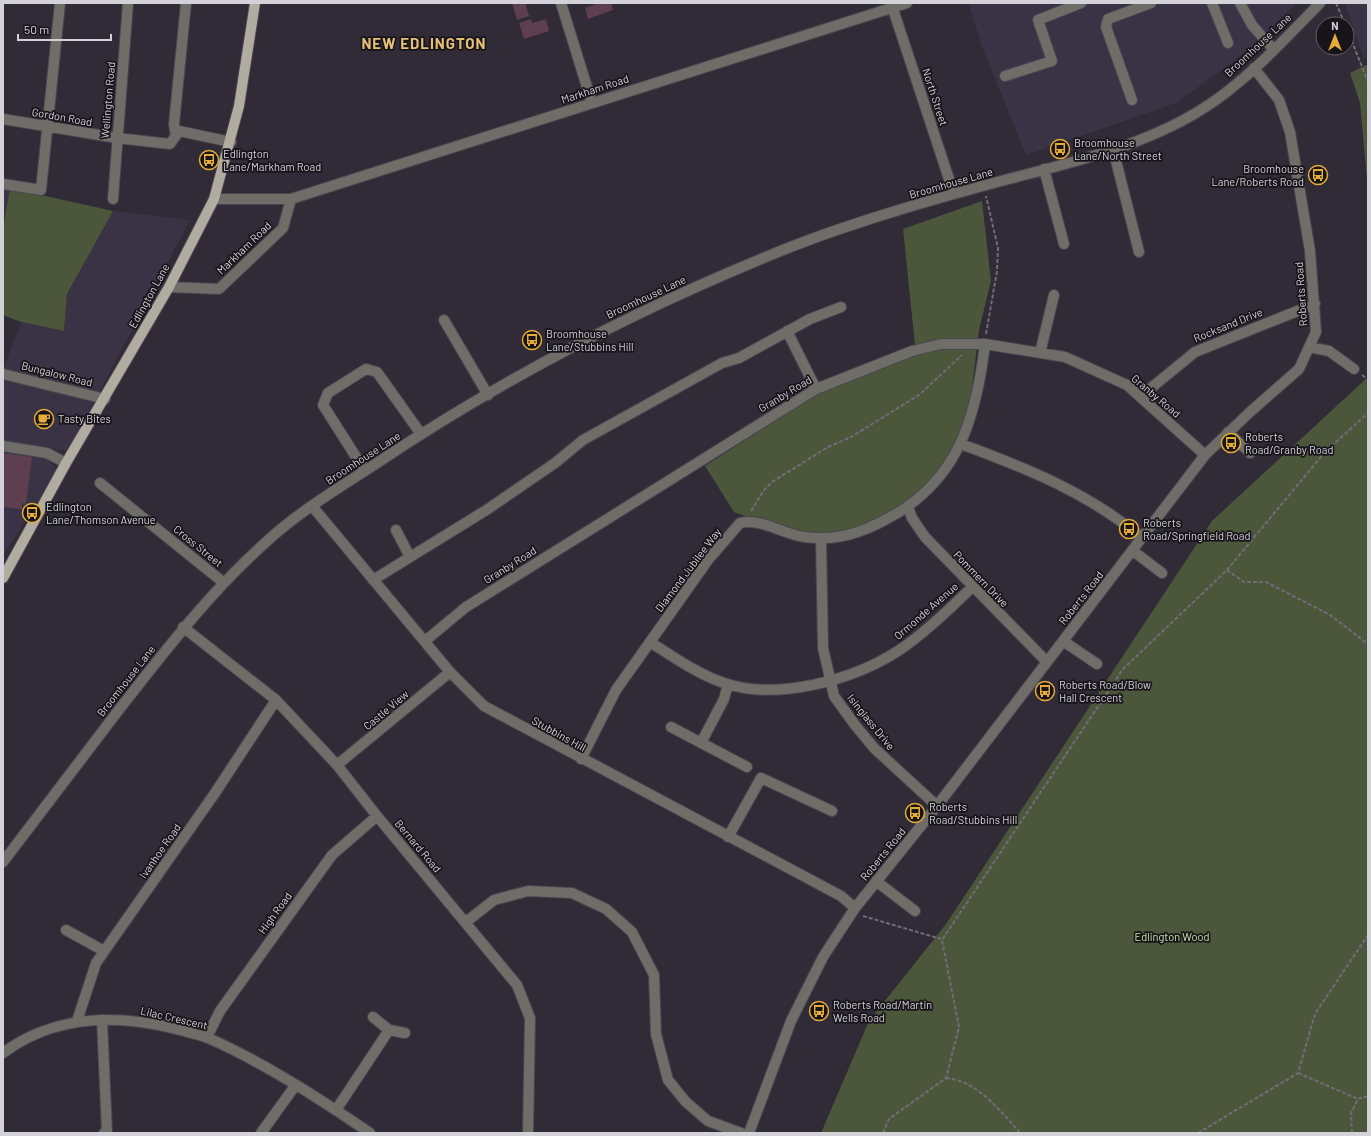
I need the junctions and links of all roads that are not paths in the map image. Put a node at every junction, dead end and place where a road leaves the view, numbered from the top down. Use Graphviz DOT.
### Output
graph roads {
  1 [pos="60,3"];
  2 [pos="128,3"];
  3 [pos="186,3"];
  4 [pos="255,3"];
  5 [pos="562,3"];
  6 [pos="907,3"];
  7 [pos="1151,3"];
  8 [pos="1212,3"];
  9 [pos="1240,3"];
  10 [pos="1320,3"];
  11 [pos="1077,4"];
  12 [pos="892,5"];
  13 [pos="1228,43"];
  14 [pos="1274,50"];
  15 [pos="1254,68"];
  16 [pos="1005,76"];
  17 [pos="1132,100"];
  18 [pos="592,103"];
  19 [pos="3,119"];
  20 [pos="49,127"];
  21 [pos="176,136"];
  22 [pos="117,138"];
  23 [pos="231,142"];
  24 [pos="1113,150"];
  25 [pos="1044,169"];
  26 [pos="3,184"];
  27 [pos="956,194"];
  28 [pos="113,199"];
  29 [pos="214,199"];
  30 [pos="291,199"];
  31 [pos="1064,244"];
  32 [pos="1139,252"];
  33 [pos="169,287"];
  34 [pos="1054,295"];
  35 [pos="1315,304"];
  36 [pos="841,307"];
  37 [pos="444,320"];
  38 [pos="787,331"];
  39 [pos="985,344"];
  40 [pos="1309,347"];
  41 [pos="1040,353"];
  42 [pos="1354,369"];
  43 [pos="3,374"];
  44 [pos="816,389"];
  45 [pos="488,395"];
  46 [pos="1140,397"];
  47 [pos="105,398"];
  48 [pos="1228,432"];
  49 [pos="421,434"];
  50 [pos="961,444"];
  51 [pos="3,446"];
  52 [pos="1250,453"];
  53 [pos="1205,455"];
  54 [pos="66,463"];
  55 [pos="365,471"];
  56 [pos="100,483"];
  57 [pos="312,506"];
  58 [pos="908,507"];
  59 [pos="396,530"];
  60 [pos="821,538"];
  61 [pos="1142,538"];
  62 [pos="1133,551"];
  63 [pos="410,557"];
  64 [pos="1162,573"];
  65 [pos="4,574"];
  66 [pos="373,580"];
  67 [pos="224,583"];
  68 [pos="972,587"];
  69 [pos="184,627"];
  70 [pos="425,641"];
  71 [pos="1063,641"];
  72 [pos="650,642"];
  73 [pos="1046,661"];
  74 [pos="1097,664"];
  75 [pos="450,672"];
  76 [pos="830,680"];
  77 [pos="728,684"];
  78 [pos="276,700"];
  79 [pos="671,727"];
  80 [pos="701,743"];
  81 [pos="581,759"];
  82 [pos="337,765"];
  83 [pos="747,767"];
  84 [pos="937,806"];
  85 [pos="832,811"];
  86 [pos="377,816"];
  87 [pos="728,837"];
  88 [pos="3,862"];
  89 [pos="876,881"];
  90 [pos="854,910"];
  91 [pos="915,911"];
  92 [pos="466,922"];
  93 [pos="66,930"];
  94 [pos="104,951"];
  95 [pos="373,1017"];
  96 [pos="102,1020"];
  97 [pos="77,1021"];
  98 [pos="389,1030"];
  99 [pos="405,1033"];
  100 [pos="207,1037"];
  101 [pos="3,1053"];
  102 [pos="295,1086"];
  103 [pos="336,1110"];
  104 [pos="104,1133"];
  105 [pos="261,1133"];
  106 [pos="370,1133"];
  107 [pos="528,1133"];
  108 [pos="741,1133"];
  109 [pos="749,1133"];
  1 -- 20 [label="street"];
  2 -- 22 [label="street, Wellington Road"];
  3 -- 21 [label="street"];
  4 -- 23 [label="main road, Edlington Lane"];
  5 -- 18 [label="street"];
  6 -- 12 [label="street, Markham Road"];
  7 -- 17 [label="street"];
  8 -- 13 [label="street"];
  9 -- 14 [label="street"];
  10 -- 14 [label="street, Broomhouse Lane"];
  11 -- 16 [label="street"];
  12 -- 18 [label="street, Markham Road"];
  12 -- 27 [label="street, North Street"];
  14 -- 15 [label="street, Broomhouse Lane"];
  15 -- 24 [label="street, Broomhouse Lane"];
  15 -- 35 [label="street, Roberts Road"];
  18 -- 30 [label="street, Markham Road"];
  19 -- 20 [label="street, Gordon Road"];
  20 -- 22 [label="street, Gordon Road"];
  20 -- 26 [label="street"];
  21 -- 22 [label="street, Gordon Road"];
  21 -- 23 [label="street"];
  22 -- 28 [label="street, Wellington Road"];
  23 -- 29 [label="main road, Edlington Lane"];
  24 -- 25 [label="street, Broomhouse Lane"];
  24 -- 32 [label="street"];
  25 -- 27 [label="street, Broomhouse Lane"];
  25 -- 31 [label="street"];
  27 -- 45 [label="street, Broomhouse Lane"];
  29 -- 30 [label="street, Markham Road"];
  29 -- 33 [label="main road, Edlington Lane"];
  30 -- 33 [label="street, Markham Road"];
  33 -- 47 [label="main road, Edlington Lane"];
  34 -- 41 [label="street"];
  35 -- 40 [label="street, Roberts Road"];
  35 -- 46 [label="street, Rocksand Drive"];
  36 -- 38 [label="street"];
  37 -- 45 [label="street"];
  38 -- 44 [label="street"];
  38 -- 63 [label="street"];
  39 -- 41 [label="street, Granby Road"];
  39 -- 44 [label="street, Granby Road"];
  39 -- 50 [label="street"];
  40 -- 42 [label="street"];
  40 -- 48 [label="street, Roberts Road"];
  41 -- 46 [label="street, Granby Road"];
  43 -- 47 [label="street, Bungalow Road"];
  44 -- 70 [label="street, Granby Road"];
  45 -- 49 [label="street, Broomhouse Lane"];
  46 -- 53 [label="street, Granby Road"];
  47 -- 54 [label="main road, Edlington Lane"];
  48 -- 52 [label="street"];
  48 -- 53 [label="street, Roberts Road"];
  49 -- 55 [label="street, Broomhouse Lane"];
  49 -- 55 [label="street"];
  50 -- 58 [label="street"];
  50 -- 61 [label="street"];
  51 -- 54 [label="street"];
  53 -- 61 [label="street, Roberts Road"];
  54 -- 65 [label="main road, Edlington Lane"];
  55 -- 57 [label="street, Broomhouse Lane"];
  56 -- 67 [label="street, Cross Street"];
  57 -- 66 [label="street, Stubbins Hill"];
  57 -- 67 [label="street, Broomhouse Lane"];
  58 -- 60 [label="street"];
  58 -- 68 [label="street, Pommern Drive"];
  59 -- 63 [label="street"];
  60 -- 72 [label="street, Diamond Jubilee Way"];
  60 -- 76 [label="street, Isinglass Drive"];
  61 -- 62 [label="street, Roberts Road"];
  62 -- 64 [label="street"];
  62 -- 71 [label="street, Roberts Road"];
  63 -- 66 [label="street"];
  66 -- 70 [label="street, Stubbins Hill"];
  67 -- 69 [label="street, Broomhouse Lane"];
  68 -- 73 [label="street, Pommern Drive"];
  68 -- 76 [label="street, Ormonde Avenue"];
  69 -- 78 [label="street, Bernard Road"];
  69 -- 88 [label="street, Broomhouse Lane"];
  70 -- 75 [label="street, Stubbins Hill"];
  71 -- 73 [label="street, Roberts Road"];
  71 -- 74 [label="street"];
  72 -- 77 [label="street, Ormonde Avenue"];
  72 -- 81 [label="street, Diamond Jubilee Way"];
  73 -- 84 [label="street, Roberts Road"];
  75 -- 81 [label="street, Stubbins Hill"];
  75 -- 82 [label="street, Castle View"];
  76 -- 77 [label="street, Ormonde Avenue"];
  76 -- 84 [label="street, Isinglass Drive"];
  77 -- 80 [label="street"];
  78 -- 82 [label="street, Bernard Road"];
  78 -- 94 [label="street, Ivanhoe Road"];
  79 -- 80 [label="street"];
  80 -- 83 [label="street"];
  81 -- 87 [label="street, Stubbins Hill"];
  82 -- 86 [label="street, Bernard Road"];
  84 -- 89 [label="street, Roberts Road"];
  85 -- 87 [label="street"];
  86 -- 92 [label="street, Bernard Road"];
  86 -- 100 [label="street, High Road"];
  87 -- 90 [label="street, Stubbins Hill"];
  89 -- 90 [label="street, Roberts Road"];
  89 -- 91 [label="street"];
  90 -- 109 [label="street, Roberts Road"];
  92 -- 107 [label="street, Bernard Road"];
  92 -- 108 [label="street"];
  93 -- 94 [label="street"];
  94 -- 97 [label="street, Ivanhoe Road"];
  95 -- 98 [label="street"];
  96 -- 97 [label="street, Lilac Crescent"];
  96 -- 100 [label="street, Lilac Crescent"];
  96 -- 104 [label="street"];
  97 -- 101 [label="street, Lilac Crescent"];
  98 -- 99 [label="street"];
  98 -- 103 [label="street"];
  100 -- 102 [label="street, Lilac Crescent"];
  102 -- 103 [label="street, Lilac Crescent"];
  102 -- 105 [label="street"];
  103 -- 106 [label="street, Lilac Crescent"];
}
